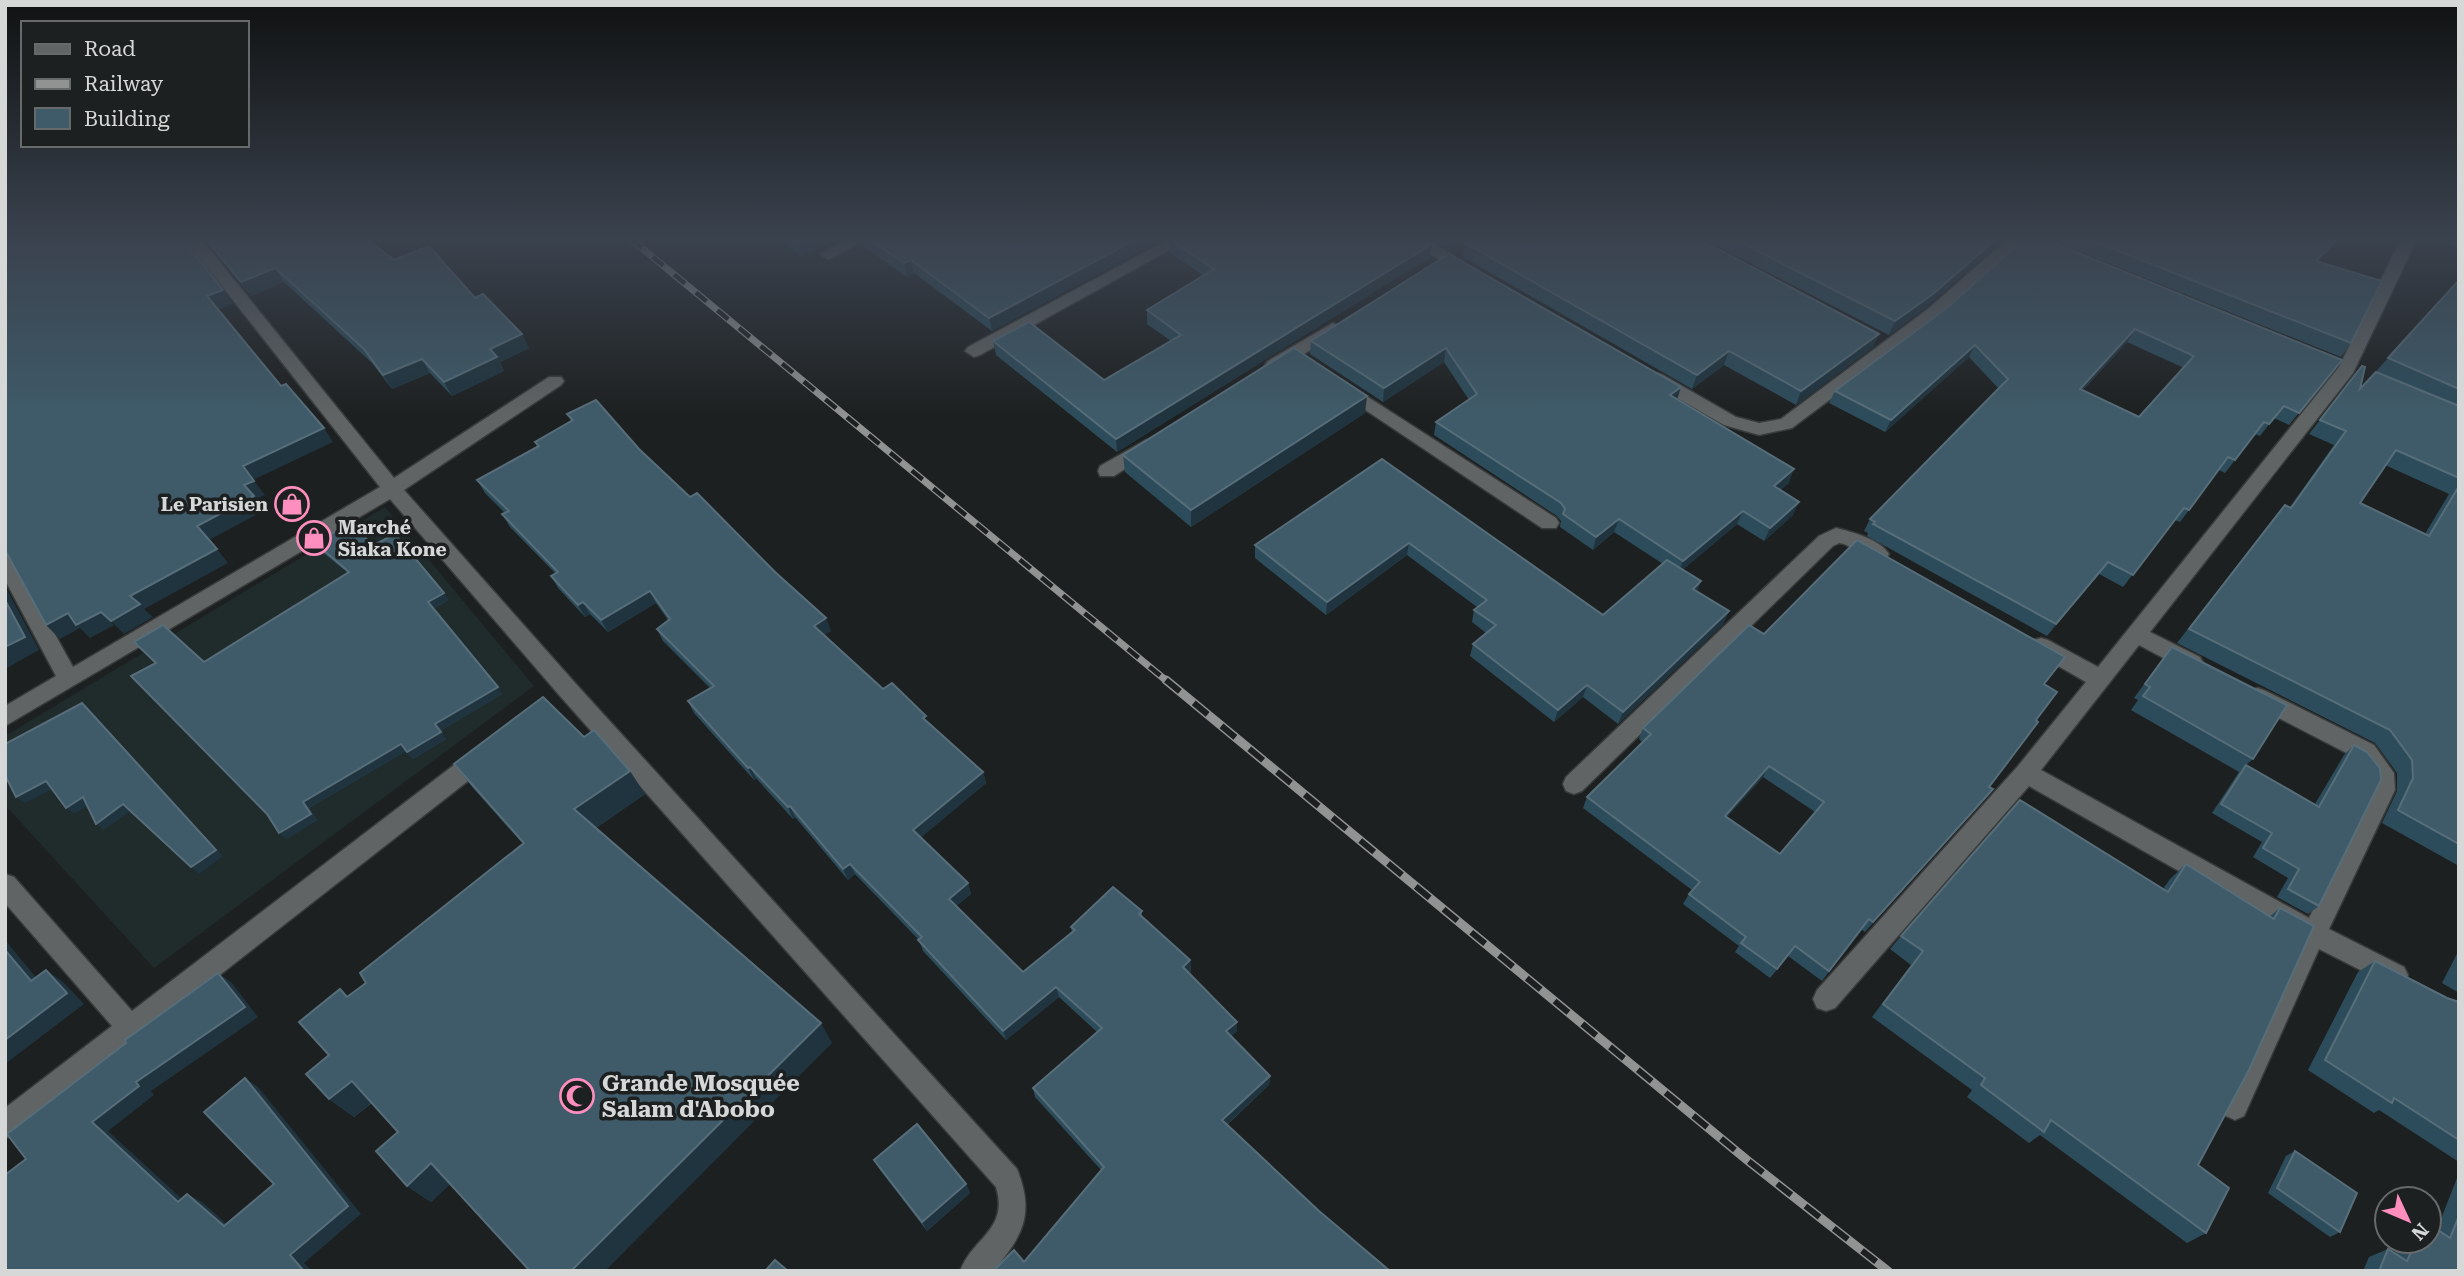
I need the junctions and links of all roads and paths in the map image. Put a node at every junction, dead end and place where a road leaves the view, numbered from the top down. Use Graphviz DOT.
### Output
graph roads {
  1 [pos="241,299"];
  2 [pos="1071,299"];
  3 [pos="1950,299"];
  4 [pos="2381,299"];
  5 [pos="1352,316"];
  6 [pos="974,351"];
  7 [pos="1647,373"];
  8 [pos="1258,376"];
  9 [pos="1327,377"];
  10 [pos="555,381"];
  11 [pos="1165,434"];
  12 [pos="1107,471"];
  13 [pos="392,489"];
  14 [pos="1549,523"];
  15 [pos="5,561"];
  16 [pos="1897,565"];
  17 [pos="2136,634"];
  18 [pos="2028,639"];
  19 [pos="2208,671"];
  20 [pos="68,678"];
  21 [pos="2100,679"];
  22 [pos="568,690"];
  23 [pos="2245,690"];
  24 [pos="546,707"];
  25 [pos="5,717"];
  26 [pos="502,740"];
  27 [pos="2025,772"];
  28 [pos="1574,784"];
  29 [pos="5,885"];
  30 [pos="2314,934"];
  31 [pos="2410,983"];
  32 [pos="1826,999"];
  33 [pos="130,1028"];
  34 [pos="2235,1107"];
  35 [pos="5,1125"];
  36 [pos="974,1271"];
  1 -- 13 [label="street"];
  2 -- 6 [label="street"];
  3 -- 7 [label="street"];
  4 -- 17 [label="street"];
  5 -- 8 [label="street"];
  9 -- 14 [label="street"];
  10 -- 13 [label="street"];
  11 -- 12 [label="street"];
  13 -- 20 [label="street"];
  13 -- 22 [label="street"];
  15 -- 20 [label="street"];
  16 -- 28 [label="street"];
  17 -- 19 [label="street"];
  17 -- 21 [label="street"];
  18 -- 21 [label="street"];
  20 -- 25 [label="street"];
  21 -- 27 [label="street"];
  22 -- 24 [label="street"];
  22 -- 36 [label="street"];
  23 -- 30 [label="street"];
  26 -- 33 [label="street"];
  27 -- 30 [label="street"];
  27 -- 32 [label="street"];
  29 -- 33 [label="street"];
  30 -- 31 [label="street"];
  30 -- 34 [label="street"];
  33 -- 35 [label="street"];
}
